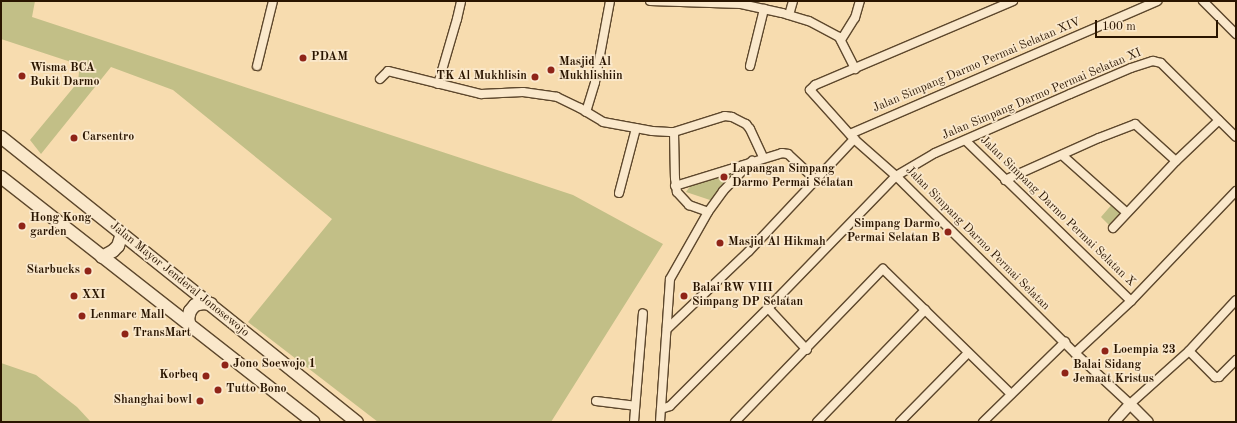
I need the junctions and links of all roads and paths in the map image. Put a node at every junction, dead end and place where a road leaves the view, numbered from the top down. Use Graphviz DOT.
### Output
graph roads {
  1 [pos="273,1"];
  2 [pos="461,1"];
  3 [pos="610,1"];
  4 [pos="650,1"];
  5 [pos="793,1"];
  6 [pos="860,1"];
  7 [pos="1013,1"];
  8 [pos="1157,1"];
  9 [pos="1203,1"];
  10 [pos="707,2"];
  11 [pos="764,9"];
  12 [pos="789,15"];
  13 [pos="1236,34"];
  14 [pos="841,40"];
  15 [pos="257,66"];
  16 [pos="750,66"];
  17 [pos="856,70"];
  18 [pos="380,79"];
  19 [pos="438,84"];
  20 [pos="586,112"];
  21 [pos="1219,120"];
  22 [pos="636,128"];
  23 [pos="674,132"];
  24 [pos="852,136"];
  25 [pos="1,137"];
  26 [pos="1236,138"];
  27 [pos="966,141"];
  28 [pos="1062,155"];
  29 [pos="764,157"];
  30 [pos="752,161"];
  31 [pos="1176,161"];
  32 [pos="896,176"];
  33 [pos="1,177"];
  34 [pos="816,179"];
  35 [pos="1005,180"];
  36 [pos="675,186"];
  37 [pos="1236,191"];
  38 [pos="619,193"];
  39 [pos="708,212"];
  40 [pos="1126,212"];
  41 [pos="1113,228"];
  42 [pos="122,234"];
  43 [pos="102,257"];
  44 [pos="1131,300"];
  45 [pos="1236,300"];
  46 [pos="211,304"];
  47 [pos="768,308"];
  48 [pos="925,310"];
  49 [pos="643,313"];
  50 [pos="190,326"];
  51 [pos="667,328"];
  52 [pos="1065,342"];
  53 [pos="807,350"];
  54 [pos="1188,351"];
  55 [pos="968,353"];
  56 [pos="1075,353"];
  57 [pos="1236,360"];
  58 [pos="1010,394"];
  59 [pos="596,401"];
  60 [pos="1130,404"];
  61 [pos="634,406"];
  62 [pos="661,410"];
  63 [pos="313,422"];
  64 [pos="357,422"];
  65 [pos="634,422"];
  66 [pos="660,422"];
  67 [pos="735,422"];
  68 [pos="817,422"];
  69 [pos="900,422"];
  70 [pos="983,422"];
  71 [pos="1114,422"];
  72 [pos="1148,422"];
  1 -- 15 [label="street"];
  2 -- 19 [label="street"];
  3 -- 20 [label="street"];
  4 -- 10 [label="street"];
  5 -- 12 [label="street"];
  6 -- 14 [label="street"];
  7 -- 17 [label="street"];
  8 -- 24 [label="street, Jalan Simpang Darmo Permai Selatan XIV"];
  9 -- 13 [label="street"];
  10 -- 11 [label="street"];
  11 -- 12 [label="street"];
  11 -- 16 [label="street"];
  12 -- 14 [label="street"];
  14 -- 17 [label="street"];
  17 -- 24 [label="street, Jalan Simpang Darmo Permai Selatan"];
  18 -- 19 [label="street"];
  19 -- 20 [label="street"];
  20 -- 22 [label="street"];
  21 -- 26 [label="street, Jalan Simpang Darmo Permai Selatan XI"];
  21 -- 27 [label="street, Jalan Simpang Darmo Permai Selatan XI"];
  21 -- 31 [label="street"];
  22 -- 23 [label="street"];
  22 -- 38 [label="street"];
  23 -- 29 [label="street"];
  23 -- 36 [label="street"];
  24 -- 32 [label="street, Jalan Simpang Darmo Permai Selatan"];
  24 -- 34 [label="street"];
  25 -- 42 [label="main road, Jalan Mayor Jenderal Jonosewojo"];
  27 -- 32 [label="street, Jalan Simpang Darmo Permai Selatan XI"];
  27 -- 35 [label="street, Jalan Simpang Darmo Permai Selatan X"];
  28 -- 31 [label="street"];
  28 -- 35 [label="street"];
  28 -- 40 [label="street"];
  29 -- 30 [label="street"];
  29 -- 34 [label="street"];
  30 -- 36 [label="street"];
  30 -- 39 [label="street"];
  31 -- 40 [label="street"];
  32 -- 47 [label="street, Jalan Simpang Darmo Permai Selatan XI"];
  32 -- 52 [label="street, Jalan Simpang Darmo Permai Selatan"];
  33 -- 43 [label="main road"];
  34 -- 51 [label="street"];
  35 -- 44 [label="street, Jalan Simpang Darmo Permai Selatan X"];
  36 -- 39 [label="street"];
  37 -- 44 [label="street"];
  39 -- 51 [label="street"];
  40 -- 41 [label="street"];
  42 -- 43 [label="main road"];
  42 -- 46 [label="main road, Jalan Mayor Jenderal Jonosewojo"];
  43 -- 50 [label="main road"];
  44 -- 56 [label="street"];
  45 -- 54 [label="street"];
  46 -- 50 [label="main road"];
  46 -- 64 [label="main road, Jalan Mayor Jenderal Jonosewojo"];
  47 -- 53 [label="street"];
  47 -- 62 [label="street, Jalan Simpang Darmo Permai Selatan XI"];
  48 -- 53 [label="street"];
  48 -- 55 [label="street"];
  48 -- 68 [label="street"];
  49 -- 61 [label="street"];
  50 -- 63 [label="main road"];
  51 -- 62 [label="street"];
  52 -- 56 [label="street, Jalan Simpang Darmo Permai Selatan"];
  52 -- 58 [label="street"];
  53 -- 67 [label="street"];
  54 -- 57 [label="street"];
  54 -- 60 [label="street"];
  55 -- 58 [label="street"];
  55 -- 69 [label="street"];
  56 -- 60 [label="street, Jalan Simpang Darmo Permai Selatan"];
  58 -- 70 [label="street"];
  59 -- 61 [label="street"];
  60 -- 71 [label="street"];
  60 -- 72 [label="street"];
  61 -- 65 [label="street"];
  62 -- 66 [label="street"];
}
